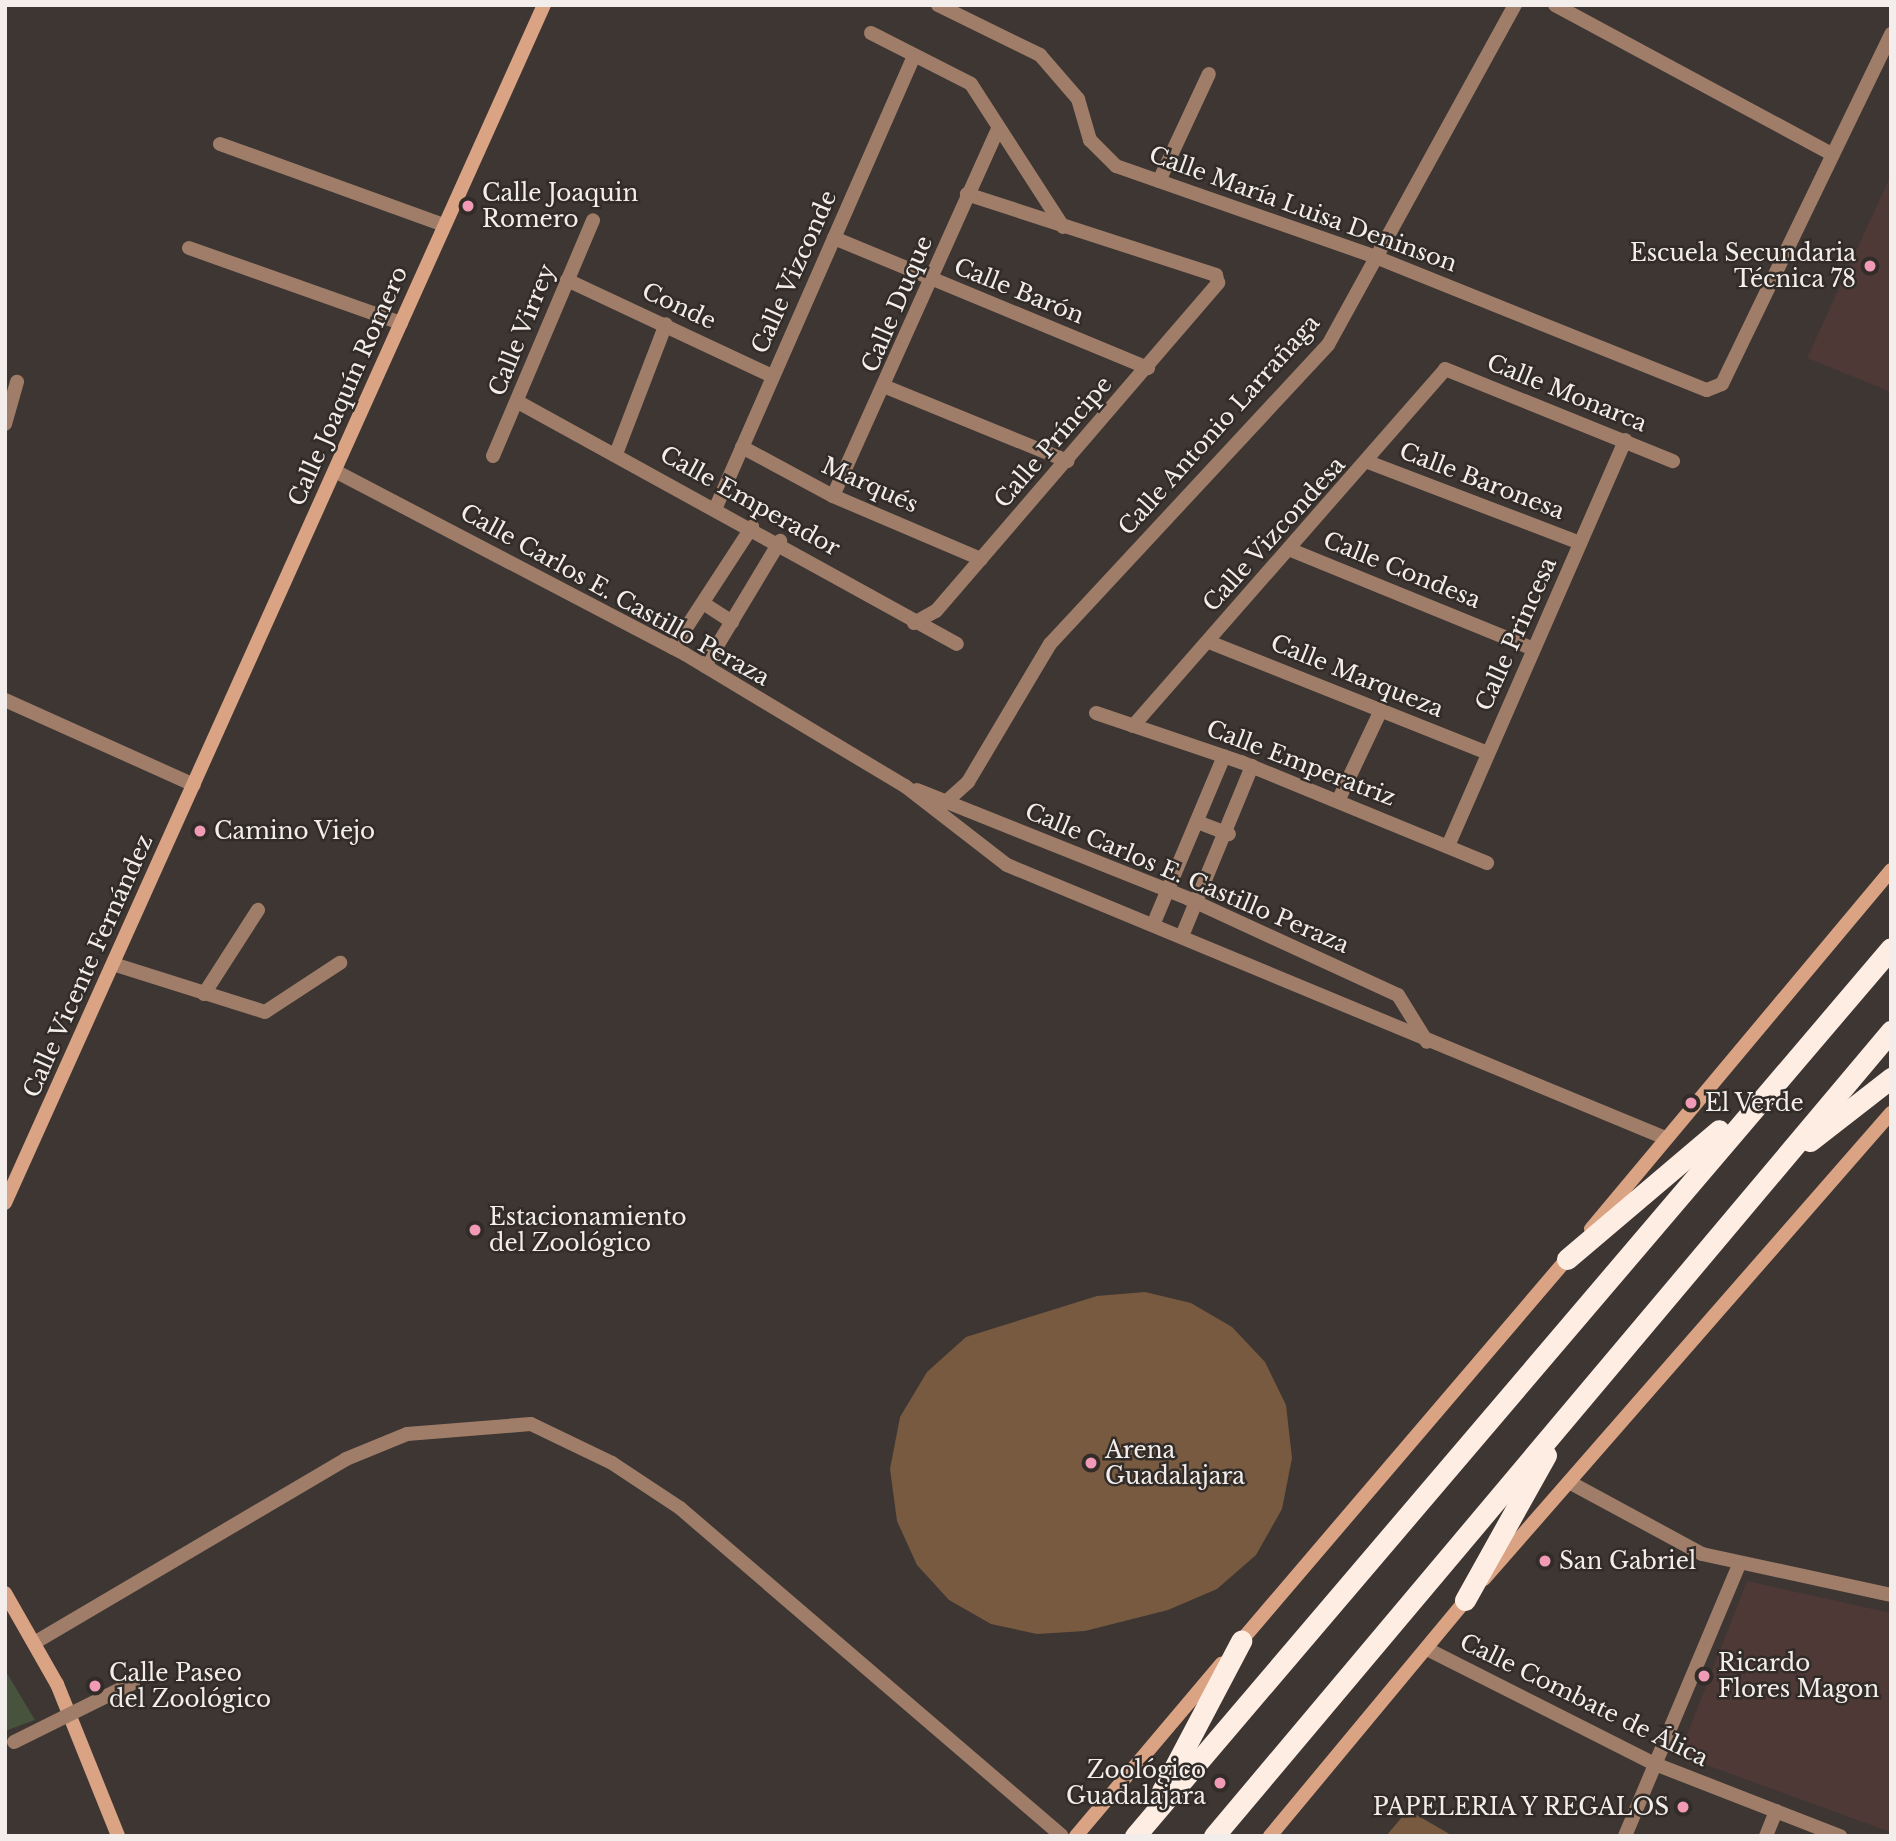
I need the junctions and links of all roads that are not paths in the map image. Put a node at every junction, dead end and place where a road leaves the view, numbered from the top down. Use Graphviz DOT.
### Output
graph roads {
  1 [pos="544,5"];
  2 [pos="938,5"];
  3 [pos="1515,5"];
  4 [pos="1555,5"];
  5 [pos="871,33"];
  6 [pos="1891,34"];
  7 [pos="914,57"];
  8 [pos="1209,74"];
  9 [pos="998,129"];
  10 [pos="220,144"];
  11 [pos="1832,154"];
  12 [pos="1159,181"];
  13 [pos="967,194"];
  14 [pos="593,220"];
  15 [pos="444,225"];
  16 [pos="1063,227"];
  17 [pos="834,238"];
  18 [pos="189,248"];
  19 [pos="1378,258"];
  20 [pos="566,280"];
  21 [pos="933,281"];
  22 [pos="401,323"];
  23 [pos="666,324"];
  24 [pos="1148,368"];
  25 [pos="1445,369"];
  26 [pos="772,376"];
  27 [pos="18,382"];
  28 [pos="886,387"];
  29 [pos="518,402"];
  30 [pos="5,424"];
  31 [pos="1625,439"];
  32 [pos="742,447"];
  33 [pos="616,454"];
  34 [pos="493,456"];
  35 [pos="1673,460"];
  36 [pos="1067,461"];
  37 [pos="1368,462"];
  38 [pos="335,471"];
  39 [pos="833,496"];
  40 [pos="716,507"];
  41 [pos="752,527"];
  42 [pos="780,541"];
  43 [pos="1580,543"];
  44 [pos="1291,550"];
  45 [pos="981,559"];
  46 [pos="703,603"];
  47 [pos="732,622"];
  48 [pos="914,623"];
  49 [pos="1209,642"];
  50 [pos="957,644"];
  51 [pos="673,648"];
  52 [pos="1534,649"];
  53 [pos="705,666"];
  54 [pos="5,700"];
  55 [pos="1381,710"];
  56 [pos="1096,713"];
  57 [pos="1133,726"];
  58 [pos="1488,753"];
  59 [pos="1224,756"];
  60 [pos="1252,766"];
  61 [pos="194,785"];
  62 [pos="1338,801"];
  63 [pos="942,805"];
  64 [pos="1200,823"];
  65 [pos="1229,834"];
  66 [pos="1448,846"];
  67 [pos="1487,863"];
  68 [pos="1891,870"];
  69 [pos="1169,891"];
  70 [pos="1198,903"];
  71 [pos="258,909"];
  72 [pos="1153,925"];
  73 [pos="1182,936"];
  74 [pos="1891,948"];
  75 [pos="340,963"];
  76 [pos="113,964"];
  77 [pos="204,994"];
  78 [pos="1891,1031"];
  79 [pos="1427,1042"];
  80 [pos="1891,1078"];
  81 [pos="1766,1090"];
  82 [pos="1891,1113"];
  83 [pos="1665,1138"];
  84 [pos="1775,1168"];
  85 [pos="5,1203"];
  86 [pos="1567,1259"];
  87 [pos="1565,1420"];
  88 [pos="1569,1482"];
  89 [pos="1740,1563"];
  90 [pos="5,1593"];
  91 [pos="1891,1595"];
  92 [pos="1465,1601"];
  93 [pos="1241,1641"];
  94 [pos="34,1643"];
  95 [pos="1427,1649"];
  96 [pos="133,1683"];
  97 [pos="14,1742"];
  98 [pos="1655,1764"];
  99 [pos="1776,1811"];
  100 [pos="1139,1830"];
  101 [pos="118,1836"];
  102 [pos="1062,1836"];
  103 [pos="1076,1836"];
  104 [pos="1214,1836"];
  105 [pos="1270,1836"];
  106 [pos="1625,1836"];
  107 [pos="1766,1836"];
  108 [pos="1840,1836"];
  1 -- 15 [label="street, Calle Joaquín Romero"];
  2 -- 12 [label="street, Calle María Luisa Deninson"];
  3 -- 19 [label="street, Calle Antonio Larrañaga"];
  4 -- 11 [label="street"];
  5 -- 7 [label="street"];
  6 -- 11 [label="street"];
  7 -- 9 [label="street"];
  7 -- 17 [label="street, Calle Vizconde"];
  8 -- 12 [label="street"];
  9 -- 13 [label="street, Calle Duque"];
  9 -- 16 [label="street"];
  10 -- 15 [label="street"];
  11 -- 19 [label="street, Calle María Luisa Deninson"];
  12 -- 19 [label="street, Calle María Luisa Deninson"];
  13 -- 16 [label="street"];
  13 -- 21 [label="street, Calle Duque"];
  14 -- 20 [label="street, Calle Virrey"];
  15 -- 22 [label="street, Calle Joaquín Romero"];
  16 -- 24 [label="street, Calle Príncipe"];
  17 -- 21 [label="street, Calle Barón"];
  17 -- 26 [label="street, Calle Vizconde"];
  18 -- 22 [label="street"];
  19 -- 63 [label="street, Calle Antonio Larrañaga"];
  20 -- 23 [label="street, Conde"];
  20 -- 29 [label="street, Calle Virrey"];
  21 -- 24 [label="street, Calle Barón"];
  21 -- 28 [label="street, Calle Duque"];
  22 -- 38 [label="street, Calle Joaquín Romero"];
  23 -- 26 [label="street, Conde"];
  23 -- 33 [label="street"];
  24 -- 36 [label="street, Calle Príncipe"];
  25 -- 31 [label="street, Calle Monarca"];
  25 -- 37 [label="street, Calle Vizcondesa"];
  26 -- 32 [label="street, Calle Vizconde"];
  27 -- 30 [label="street"];
  28 -- 36 [label="street"];
  28 -- 39 [label="street, Calle Duque"];
  29 -- 33 [label="street, Calle Emperador"];
  29 -- 34 [label="street, Calle Virrey"];
  31 -- 35 [label="street, Calle Monarca"];
  31 -- 43 [label="street, Calle Princesa"];
  32 -- 39 [label="street, Marqués"];
  32 -- 40 [label="street, Calle Vizconde"];
  33 -- 40 [label="street, Calle Emperador"];
  36 -- 45 [label="street, Calle Príncipe"];
  37 -- 43 [label="street, Calle Baronesa"];
  37 -- 44 [label="street, Calle Vizcondesa"];
  38 -- 51 [label="street, Calle Carlos E. Castillo Peraza"];
  38 -- 61 [label="street, Calle Joaquín Romero"];
  39 -- 45 [label="street, Marqués"];
  40 -- 41 [label="street, Calle Emperador"];
  41 -- 42 [label="street, Calle Emperador"];
  41 -- 46 [label="street"];
  42 -- 47 [label="street"];
  42 -- 48 [label="street, Calle Emperador"];
  43 -- 52 [label="street, Calle Princesa"];
  44 -- 49 [label="street, Calle Vizcondesa"];
  44 -- 52 [label="street, Calle Condesa"];
  45 -- 48 [label="street, Calle Príncipe"];
  46 -- 47 [label="street"];
  46 -- 51 [label="street"];
  47 -- 53 [label="street"];
  48 -- 50 [label="street, Calle Emperador"];
  49 -- 55 [label="street, Calle Marqueza"];
  49 -- 57 [label="street, Calle Vizcondesa"];
  51 -- 53 [label="street, Calle Carlos E. Castillo Peraza"];
  52 -- 58 [label="street, Calle Princesa"];
  53 -- 63 [label="street, Calle Carlos E. Castillo Peraza"];
  54 -- 61 [label="street"];
  55 -- 58 [label="street, Calle Marqueza"];
  55 -- 62 [label="street"];
  56 -- 57 [label="street, Calle Emperatriz"];
  57 -- 59 [label="street, Calle Emperatriz"];
  58 -- 66 [label="street, Calle Princesa"];
  59 -- 60 [label="street, Calle Emperatriz"];
  59 -- 64 [label="street"];
  60 -- 62 [label="street, Calle Emperatriz"];
  60 -- 65 [label="street"];
  61 -- 76 [label="street, Calle Vicente Fernández"];
  62 -- 66 [label="street, Calle Emperatriz"];
  63 -- 69 [label="street, Calle Carlos E. Castillo Peraza"];
  63 -- 72 [label="street, Calle Carlos E. Castillo Peraza"];
  64 -- 65 [label="street"];
  64 -- 69 [label="street"];
  65 -- 70 [label="street"];
  66 -- 67 [label="street, Calle Emperatriz"];
  68 -- 83 [label="street"];
  69 -- 70 [label="street, Calle Carlos E. Castillo Peraza"];
  69 -- 72 [label="street"];
  70 -- 73 [label="street"];
  70 -- 79 [label="street, Calle Carlos E. Castillo Peraza"];
  71 -- 77 [label="street"];
  72 -- 73 [label="street, Calle Carlos E. Castillo Peraza"];
  73 -- 79 [label="street, Calle Carlos E. Castillo Peraza"];
  74 -- 81 [label="highway"];
  75 -- 77 [label="street"];
  76 -- 77 [label="street"];
  76 -- 85 [label="street, Calle Vicente Fernández"];
  78 -- 84 [label="highway"];
  79 -- 83 [label="street, Calle Carlos E. Castillo Peraza"];
  80 -- 84 [label="highway"];
  81 -- 86 [label="highway"];
  81 -- 100 [label="highway"];
  82 -- 88 [label="street"];
  83 -- 86 [label="street"];
  84 -- 87 [label="highway"];
  86 -- 93 [label="street"];
  87 -- 92 [label="highway"];
  87 -- 104 [label="highway"];
  88 -- 89 [label="street"];
  88 -- 92 [label="street"];
  89 -- 91 [label="street"];
  89 -- 98 [label="street"];
  90 -- 94 [label="street"];
  92 -- 95 [label="street"];
  93 -- 100 [label="highway"];
  93 -- 103 [label="street"];
  94 -- 101 [label="street"];
  94 -- 102 [label="street"];
  95 -- 98 [label="street, Calle Combate de Álica"];
  95 -- 105 [label="street"];
  96 -- 97 [label="street, bridge"];
  98 -- 99 [label="street, Calle Combate de Álica"];
  98 -- 106 [label="street"];
  99 -- 107 [label="street"];
  99 -- 108 [label="street, Calle Combate de Álica"];
}
